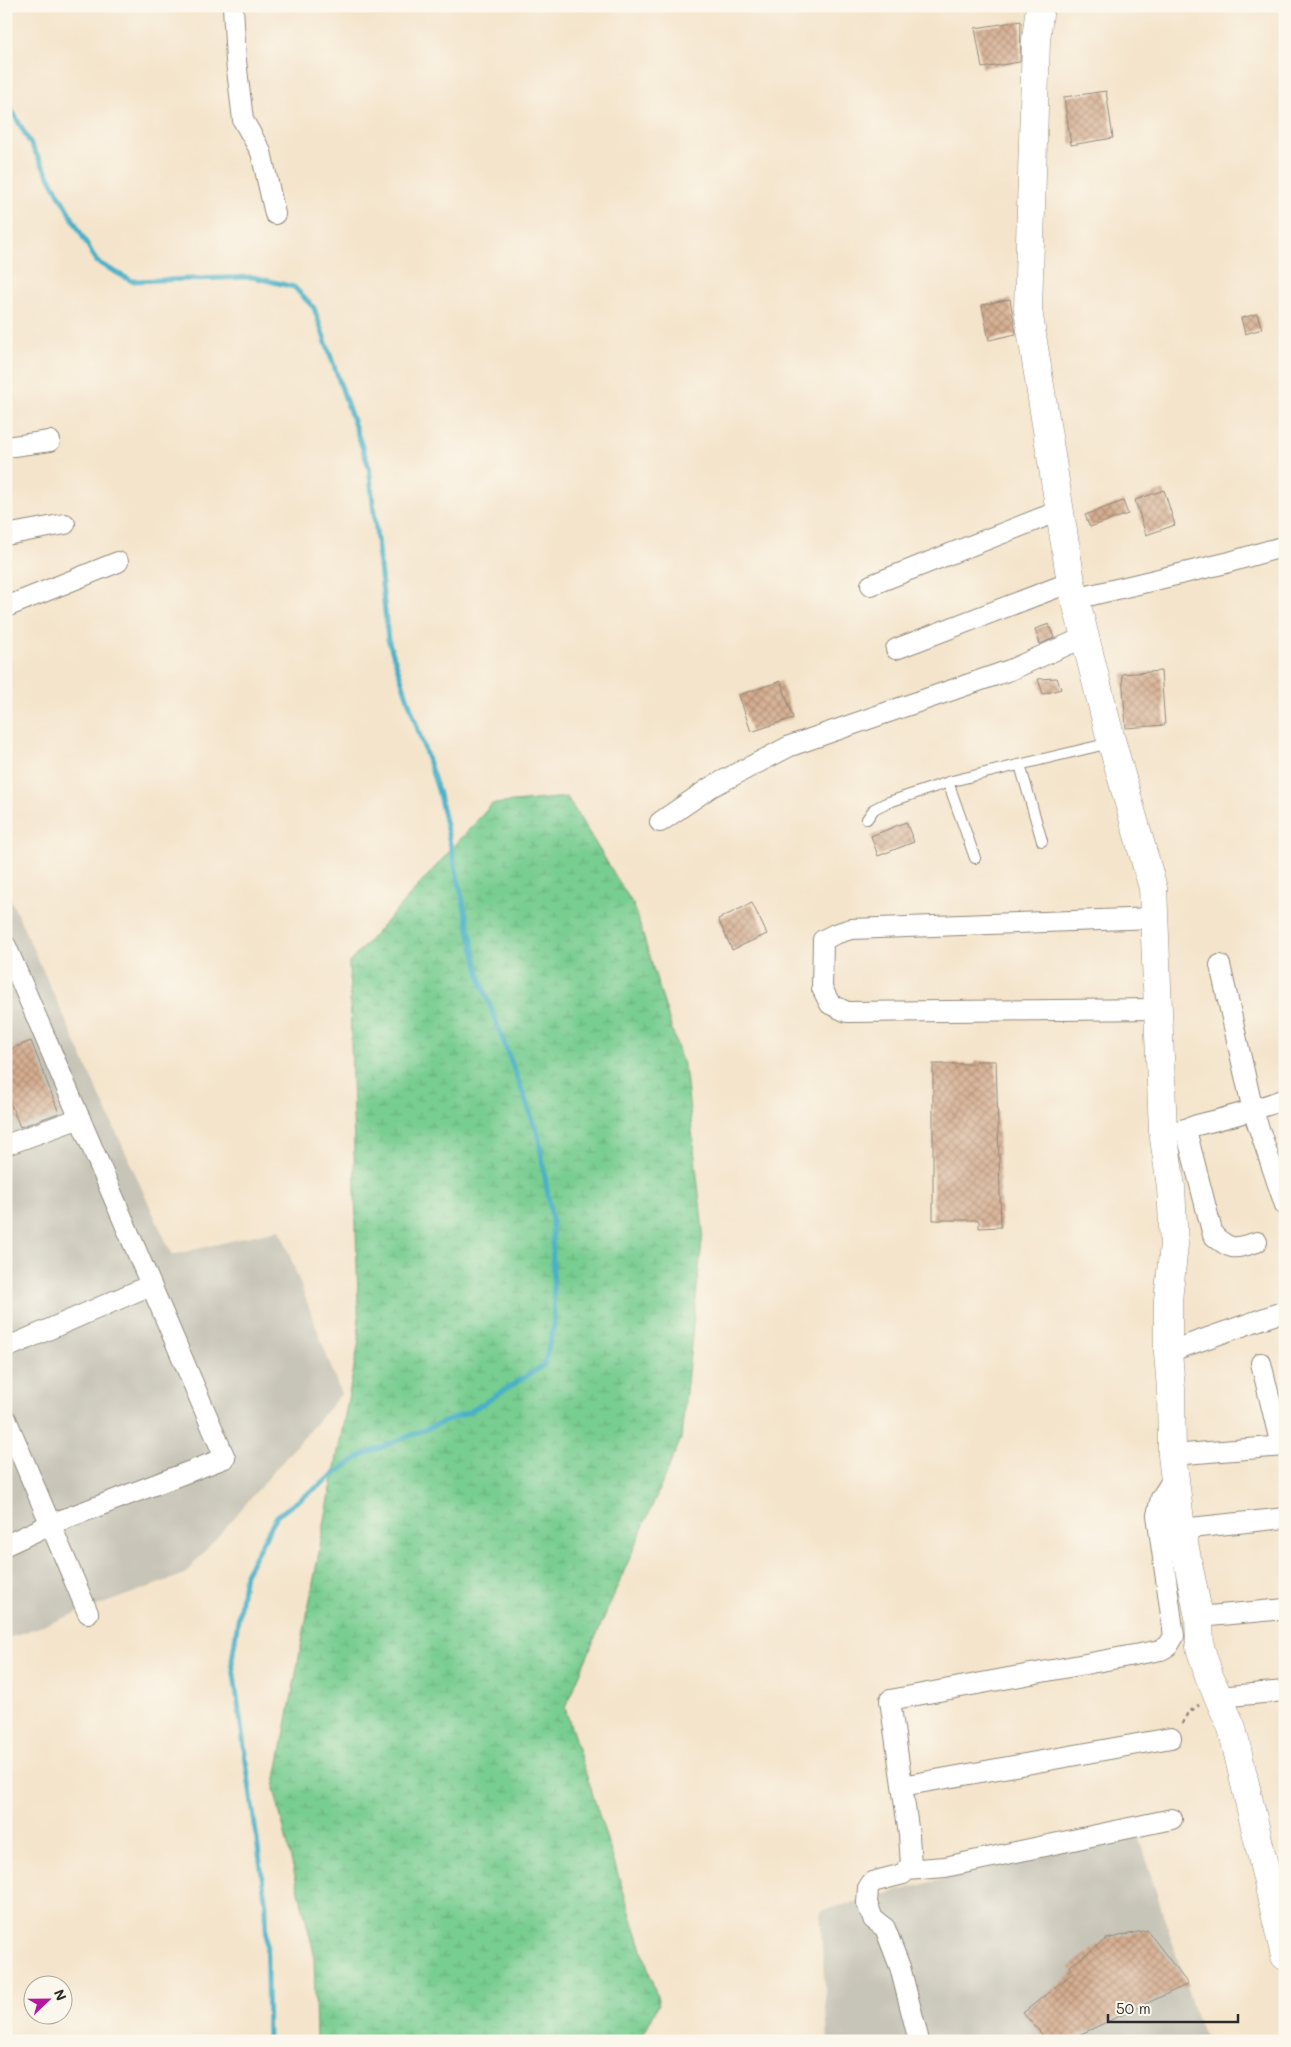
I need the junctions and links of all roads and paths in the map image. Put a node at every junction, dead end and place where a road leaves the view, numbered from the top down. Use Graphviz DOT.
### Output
graph roads {
  1 [pos="233,6"];
  2 [pos="1040,6"];
  3 [pos="276,214"];
  4 [pos="50,441"];
  5 [pos="6,447"];
  6 [pos="1060,511"];
  7 [pos="65,524"];
  8 [pos="6,535"];
  9 [pos="1285,546"];
  10 [pos="118,562"];
  11 [pos="871,585"];
  12 [pos="1073,591"];
  13 [pos="6,607"];
  14 [pos="1085,638"];
  15 [pos="896,649"];
  16 [pos="1112,743"];
  17 [pos="1020,764"];
  18 [pos="948,782"];
  19 [pos="867,818"];
  20 [pos="660,822"];
  21 [pos="1042,841"];
  22 [pos="975,858"];
  23 [pos="1155,918"];
  24 [pos="6,946"];
  25 [pos="1220,965"];
  26 [pos="1157,1009"];
  27 [pos="1285,1099"];
  28 [pos="1253,1111"];
  29 [pos="80,1118"];
  30 [pos="1174,1131"];
  31 [pos="6,1145"];
  32 [pos="1285,1205"];
  33 [pos="1257,1242"];
  34 [pos="151,1285"];
  35 [pos="1285,1311"];
  36 [pos="6,1348"];
  37 [pos="1168,1352"];
  38 [pos="1261,1363"];
  39 [pos="6,1419"];
  40 [pos="1283,1446"];
  41 [pos="1174,1465"];
  42 [pos="1285,1518"];
  43 [pos="51,1524"];
  44 [pos="1181,1529"];
  45 [pos="6,1545"];
  46 [pos="1285,1609"];
  47 [pos="88,1613"];
  48 [pos="1199,1617"];
  49 [pos="1285,1691"];
  50 [pos="1218,1694"];
  51 [pos="1171,1738"];
  52 [pos="902,1786"];
  53 [pos="1172,1819"];
  54 [pos="906,1870"];
  55 [pos="1285,1956"];
  56 [pos="919,2041"];
  1 -- 3 [label="street"];
  2 -- 6 [label="street"];
  4 -- 5 [label="street"];
  6 -- 11 [label="street"];
  6 -- 12 [label="street"];
  7 -- 8 [label="street"];
  9 -- 12 [label="street"];
  10 -- 13 [label="street"];
  12 -- 14 [label="street"];
  12 -- 15 [label="street"];
  14 -- 16 [label="street"];
  14 -- 20 [label="street"];
  16 -- 17 [label="lane"];
  16 -- 23 [label="street"];
  17 -- 18 [label="lane"];
  17 -- 21 [label="lane"];
  18 -- 19 [label="lane"];
  18 -- 22 [label="lane"];
  23 -- 26 [label="street"];
  23 -- 26 [label="street"];
  24 -- 29 [label="street"];
  25 -- 28 [label="street"];
  26 -- 30 [label="street"];
  27 -- 28 [label="street"];
  28 -- 30 [label="street"];
  28 -- 32 [label="street"];
  29 -- 31 [label="street"];
  29 -- 34 [label="street"];
  30 -- 33 [label="street"];
  30 -- 37 [label="street"];
  34 -- 36 [label="street"];
  34 -- 43 [label="street"];
  35 -- 37 [label="street"];
  37 -- 41 [label="street"];
  38 -- 40 [label="street"];
  39 -- 43 [label="street"];
  40 -- 41 [label="street"];
  41 -- 44 [label="street"];
  41 -- 52 [label="street"];
  42 -- 44 [label="street"];
  43 -- 45 [label="street"];
  43 -- 47 [label="street"];
  44 -- 48 [label="street"];
  46 -- 48 [label="street"];
  48 -- 50 [label="street"];
  49 -- 50 [label="street"];
  50 -- 51 [label="path"];
  50 -- 55 [label="street"];
  51 -- 52 [label="street"];
  52 -- 54 [label="street"];
  53 -- 54 [label="street"];
  54 -- 56 [label="street"];
}
